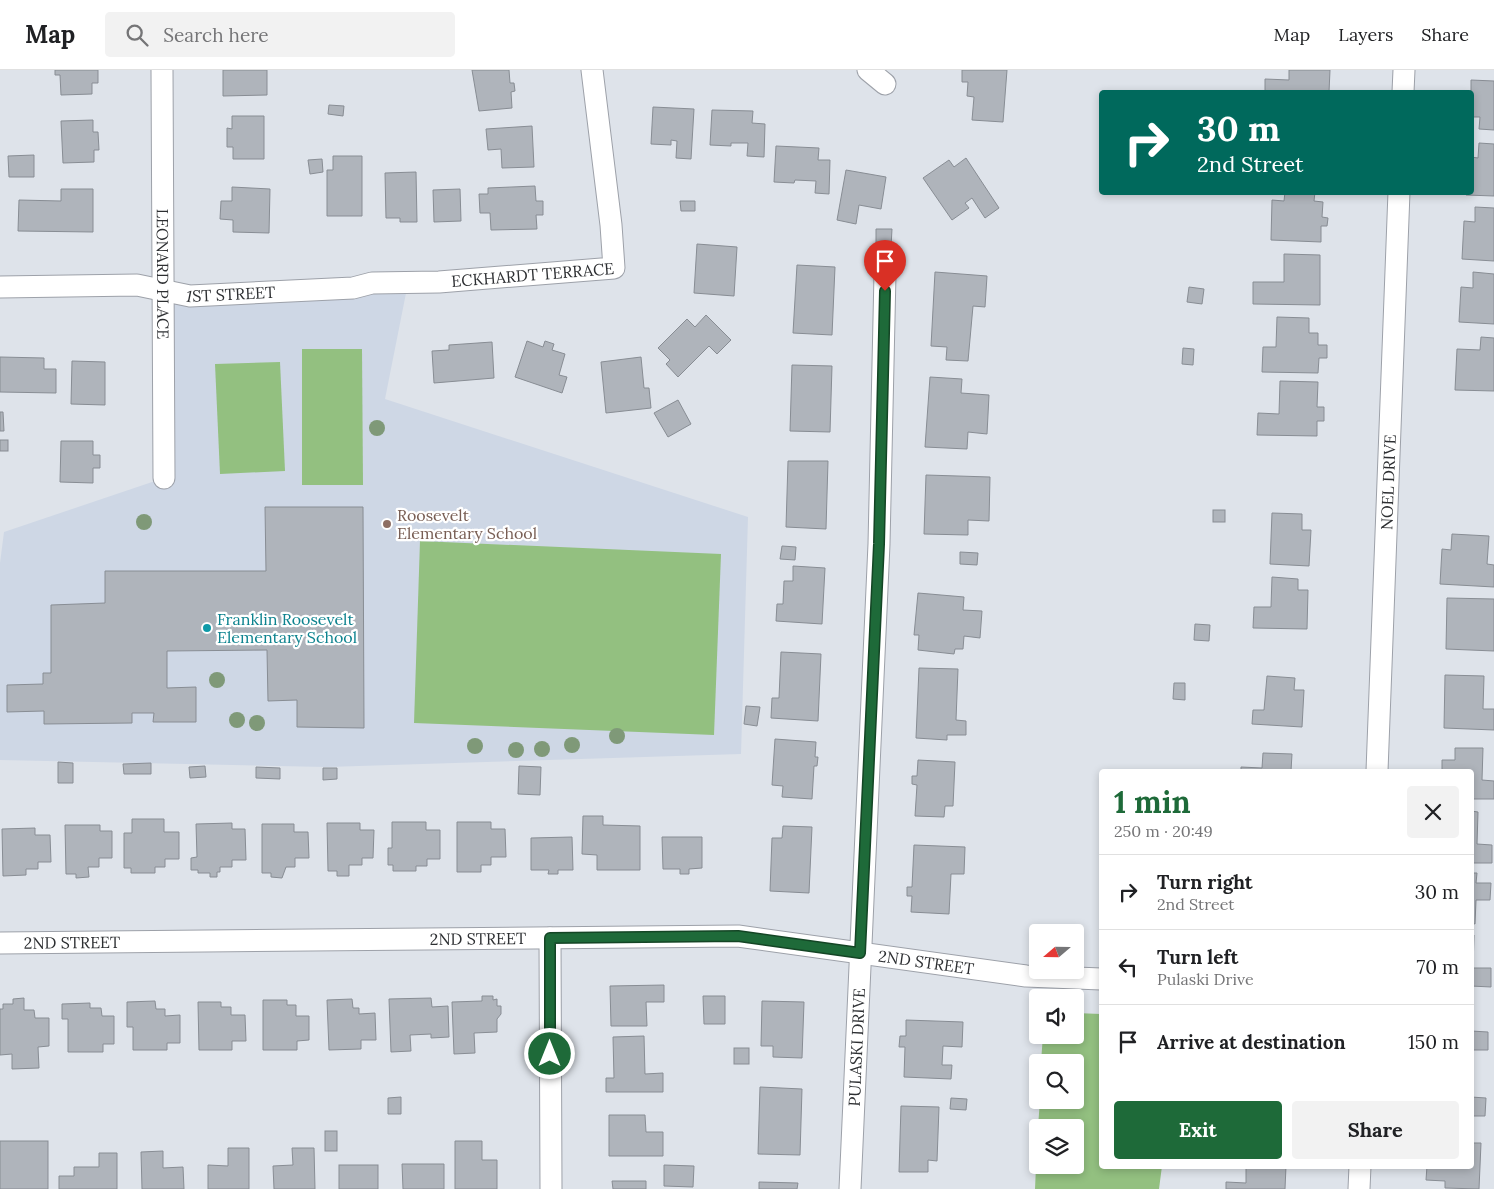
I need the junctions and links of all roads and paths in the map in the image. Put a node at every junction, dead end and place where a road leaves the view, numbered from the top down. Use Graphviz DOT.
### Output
graph roads {
  1 [pos="162,70"];
  2 [pos="592,70"];
  3 [pos="868,70"];
  4 [pos="887,70"];
  5 [pos="1404,70"];
  6 [pos="1403,90"];
  7 [pos="1399,195"];
  8 [pos="886,274"];
  9 [pos="372,283"];
  10 [pos="0,287"];
  11 [pos="163,290"];
  12 [pos="164,478"];
  13 [pos="1378,769"];
  14 [pos="550,938"];
  15 [pos="0,943"];
  16 [pos="860,953"];
  17 [pos="1099,979"];
  18 [pos="1360,1169"];
  19 [pos="551,1189"];
  20 [pos="850,1189"];
  21 [pos="1358,1189"];
  1 -- 11 [label="street, LEONARD PLACE"];
  2 -- 9 [label="street, ECKHARDT TERRACE"];
  3 -- 4 [label="street"];
  5 -- 6 [label="street"];
  7 -- 13 [label="street, NOEL DRIVE"];
  8 -- 16 [label="street, PULASKI DRIVE"];
  9 -- 11 [label="street, 1ST STREET"];
  10 -- 11 [label="street, 1ST STREET"];
  11 -- 12 [label="street, LEONARD PLACE"];
  14 -- 15 [label="street, 2ND STREET"];
  14 -- 16 [label="street, 2ND STREET"];
  14 -- 19 [label="street"];
  16 -- 17 [label="street, 2ND STREET"];
  16 -- 20 [label="street, PULASKI DRIVE"];
  18 -- 21 [label="street"];
}
